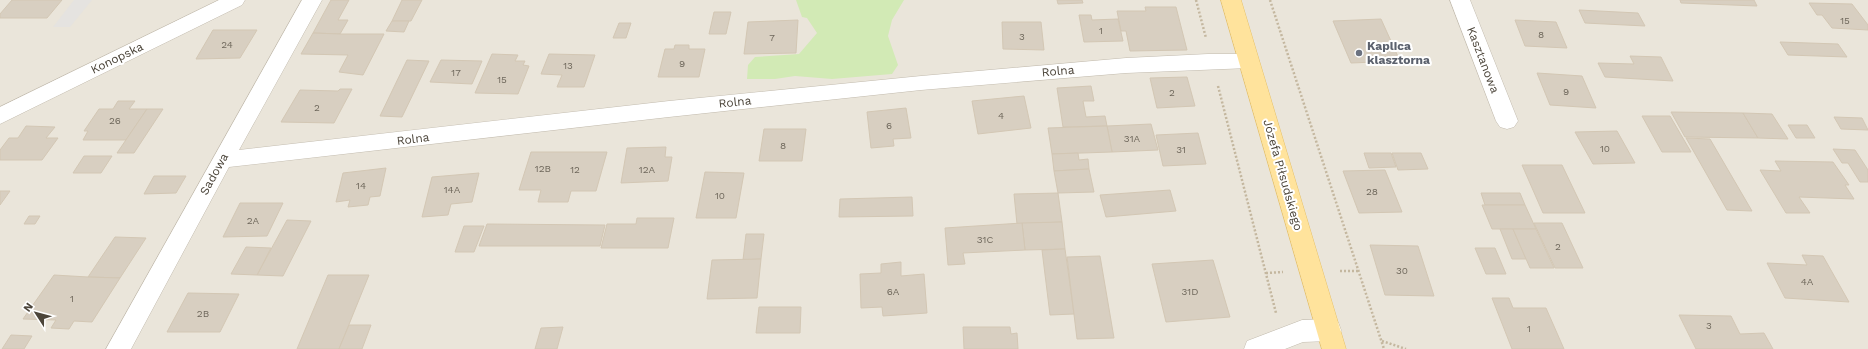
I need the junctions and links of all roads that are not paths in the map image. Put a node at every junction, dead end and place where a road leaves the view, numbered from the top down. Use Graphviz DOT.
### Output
graph roads {
  1 [pos="235,0"];
  2 [pos="312,0"];
  3 [pos="1231,0"];
  4 [pos="1460,0"];
  5 [pos="1249,61"];
  6 [pos="0,116"];
  7 [pos="1507,121"];
  8 [pos="222,159"];
  9 [pos="1332,340"];
  10 [pos="118,349"];
  11 [pos="1256,349"];
  1 -- 6 [label="street, Konopska"];
  2 -- 8 [label="street, Sadowa"];
  3 -- 5 [label="main road, Józefa Piłsudskiego"];
  4 -- 7 [label="street, Kasztanowa"];
  5 -- 8 [label="street, Rolna"];
  5 -- 9 [label="main road, Józefa Piłsudskiego"];
  8 -- 10 [label="street, Sadowa"];
  9 -- 11 [label="street"];
}
